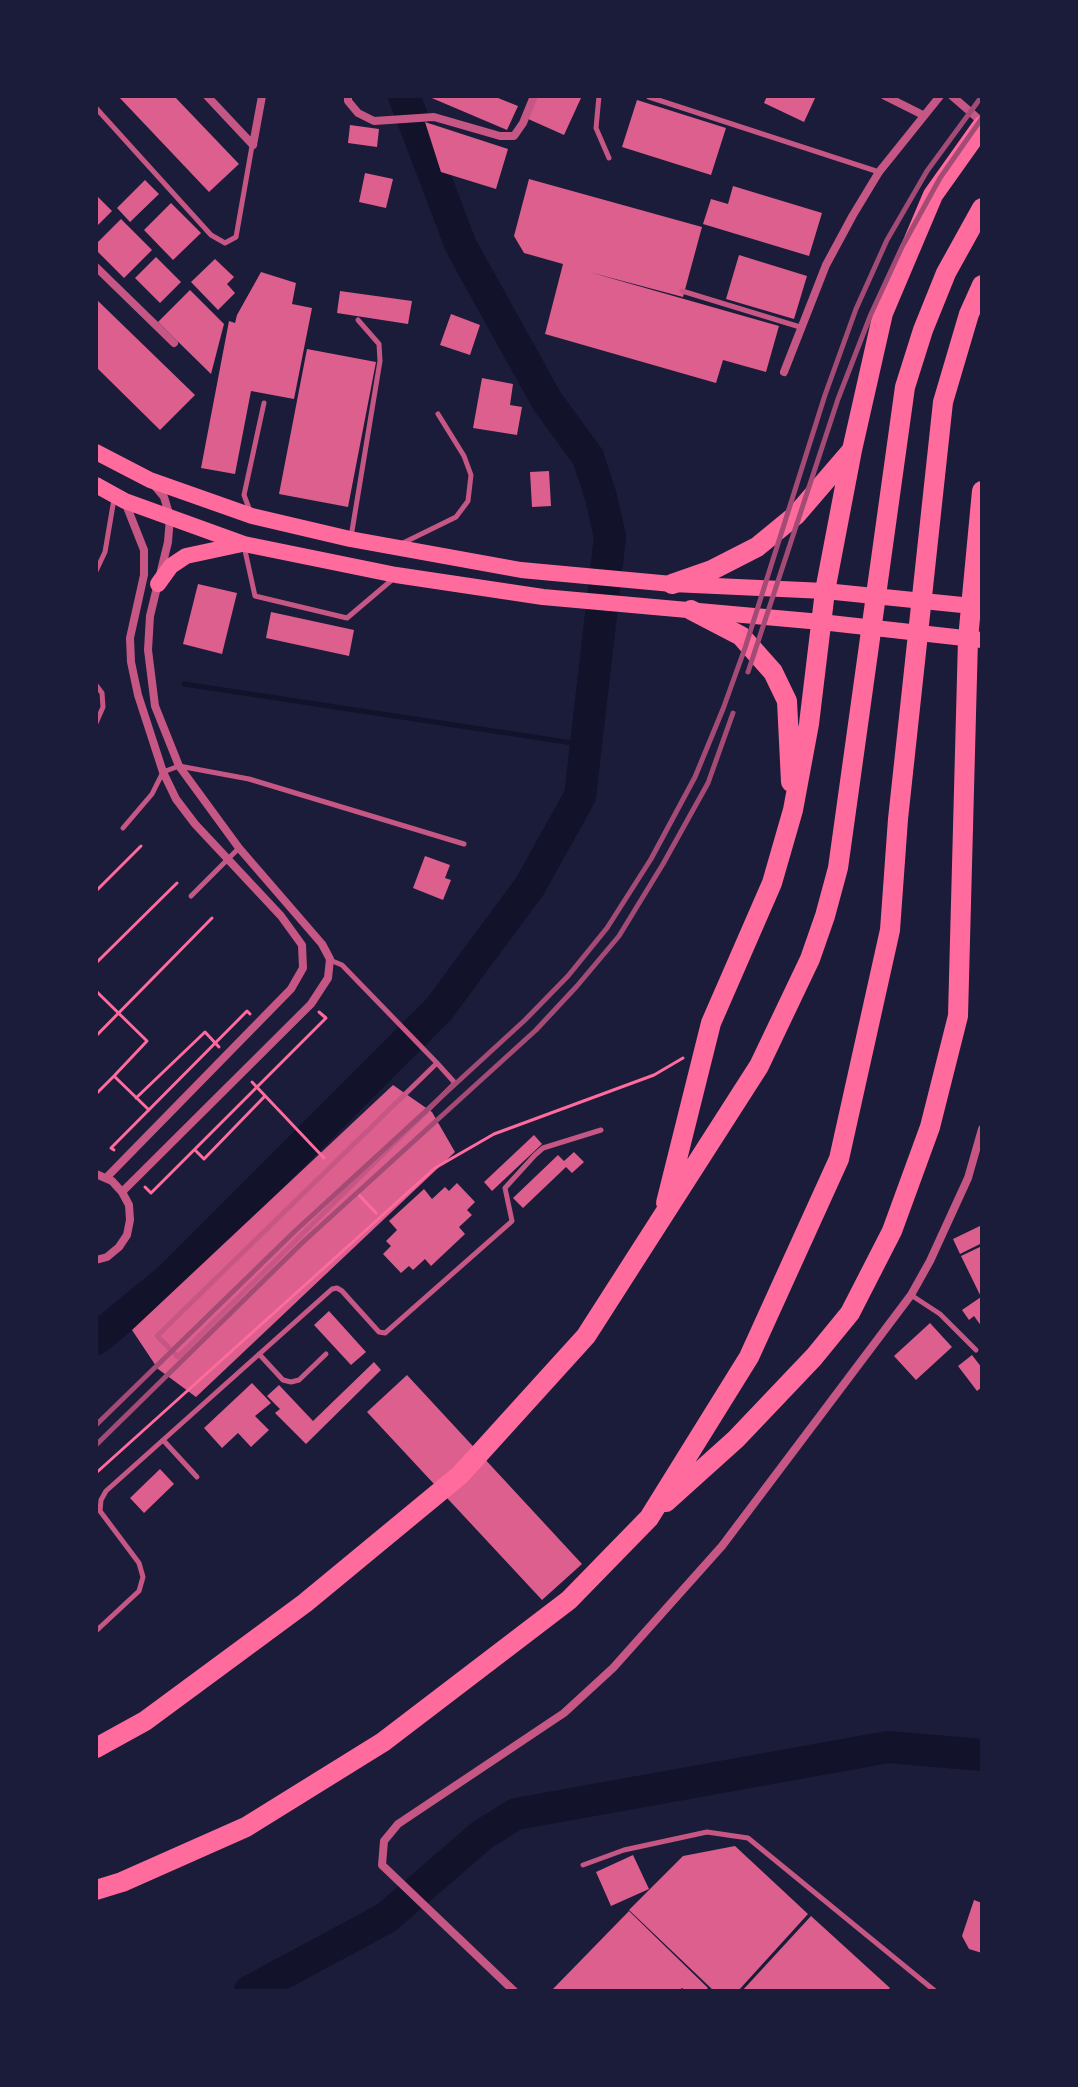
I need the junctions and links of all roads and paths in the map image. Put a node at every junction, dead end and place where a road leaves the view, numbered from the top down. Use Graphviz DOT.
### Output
graph roads {
  1 [pos="207,96"];
  2 [pos="262,96"];
  3 [pos="348,96"];
  4 [pos="534,96"];
  5 [pos="599,96"];
  6 [pos="885,96"];
  7 [pos="940,96"];
  8 [pos="952,96"];
  9 [pos="649,97"];
  10 [pos="96,108"];
  11 [pos="923,115"];
  12 [pos="982,124"];
  13 [pos="253,145"];
  14 [pos="609,158"];
  15 [pos="879,172"];
  16 [pos="982,208"];
  17 [pos="96,267"];
  18 [pos="982,285"];
  19 [pos="682,291"];
  20 [pos="358,320"];
  21 [pos="800,327"];
  22 [pos="174,343"];
  23 [pos="784,372"];
  24 [pos="264,403"];
  25 [pos="438,414"];
  26 [pos="852,450"];
  27 [pos="96,452"];
  28 [pos="150,480"];
  29 [pos="96,485"];
  30 [pos="982,491"];
  31 [pos="120,498"];
  32 [pos="252,516"];
  33 [pos="170,517"];
  34 [pos="350,539"];
  35 [pos="244,544"];
  36 [pos="395,547"];
  37 [pos="96,571"];
  38 [pos="396,575"];
  39 [pos="158,584"];
  40 [pos="672,584"];
  41 [pos="825,591"];
  42 [pos="976,606"];
  43 [pos="691,610"];
  44 [pos="821,622"];
  45 [pos="975,640"];
  46 [pos="96,685"];
  47 [pos="96,723"];
  48 [pos="179,766"];
  49 [pos="163,772"];
  50 [pos="793,810"];
  51 [pos="123,828"];
  52 [pos="464,844"];
  53 [pos="141,846"];
  54 [pos="239,848"];
  55 [pos="227,860"];
  56 [pos="177,883"];
  57 [pos="96,891"];
  58 [pos="191,896"];
  59 [pos="212,918"];
  60 [pos="330,959"];
  61 [pos="96,963"];
  62 [pos="96,991"];
  63 [pos="311,1004"];
  64 [pos="119,1013"];
  65 [pos="258,1023"];
  66 [pos="96,1036"];
  67 [pos="705,1046"];
  68 [pos="225,1053"];
  69 [pos="437,1063"];
  70 [pos="245,1075"];
  71 [pos="114,1076"];
  72 [pos="96,1094"];
  73 [pos="265,1096"];
  74 [pos="136,1098"];
  75 [pos="149,1110"];
  76 [pos="982,1129"];
  77 [pos="601,1130"];
  78 [pos="980,1145"];
  79 [pos="194,1150"];
  80 [pos="124,1160"];
  81 [pos="326,1160"];
  82 [pos="96,1174"];
  83 [pos="136,1177"];
  84 [pos="106,1178"];
  85 [pos="356,1191"];
  86 [pos="122,1192"];
  87 [pos="376,1213"];
  88 [pos="661,1222"];
  89 [pos="96,1260"];
  90 [pos="911,1295"];
  91 [pos="976,1350"];
  92 [pos="259,1354"];
  93 [pos="326,1354"];
  94 [pos="163,1440"];
  95 [pos="96,1473"];
  96 [pos="197,1477"];
  97 [pos="649,1518"];
  98 [pos="96,1631"];
  99 [pos="96,1748"];
  100 [pos="583,1865"];
  101 [pos="96,1890"];
  102 [pos="512,1989"];
  103 [pos="935,1991"];
  1 -- 13 [label="street"];
  2 -- 13 [label="street"];
  3 -- 4 [label="street"];
  5 -- 14 [label="lane"];
  6 -- 11 [label="street"];
  7 -- 11 [label="street"];
  8 -- 12 [label="street"];
  9 -- 15 [label="lane"];
  10 -- 13 [label="lane"];
  11 -- 15 [label="street"];
  12 -- 26 [label="highway"];
  15 -- 21 [label="street"];
  16 -- 88 [label="highway"];
  17 -- 22 [label="street"];
  18 -- 97 [label="highway"];
  19 -- 21 [label="lane"];
  20 -- 34 [label="lane"];
  21 -- 23 [label="street"];
  24 -- 32 [label="lane"];
  25 -- 36 [label="lane"];
  26 -- 40 [label="highway"];
  26 -- 41 [label="highway"];
  27 -- 28 [label="main road"];
  28 -- 32 [label="main road"];
  28 -- 33 [label="street"];
  29 -- 31 [label="main road"];
  30 -- 42 [label="highway"];
  31 -- 33 [label="main road"];
  31 -- 37 [label="lane"];
  31 -- 49 [label="street"];
  32 -- 34 [label="main road"];
  33 -- 35 [label="main road"];
  33 -- 39 [label="street"];
  34 -- 36 [label="main road"];
  35 -- 38 [label="main road"];
  35 -- 38 [label="lane"];
  35 -- 39 [label="main road"];
  36 -- 40 [label="main road"];
  38 -- 43 [label="main road"];
  39 -- 48 [label="street"];
  40 -- 41 [label="main road"];
  41 -- 42 [label="main road"];
  41 -- 44 [label="highway"];
  42 -- 45 [label="highway"];
  43 -- 44 [label="main road"];
  43 -- 50 [label="highway"];
  44 -- 45 [label="main road"];
  44 -- 50 [label="highway"];
  45 -- 97 [label="highway"];
  46 -- 47 [label="lane"];
  48 -- 49 [label="lane"];
  48 -- 52 [label="lane"];
  48 -- 54 [label="street"];
  49 -- 51 [label="lane"];
  49 -- 55 [label="street"];
  50 -- 67 [label="highway"];
  53 -- 57 [label="path"];
  54 -- 55 [label="lane"];
  54 -- 60 [label="street"];
  55 -- 58 [label="lane"];
  55 -- 65 [label="street"];
  56 -- 61 [label="path"];
  59 -- 64 [label="path"];
  60 -- 63 [label="street"];
  60 -- 69 [label="lane"];
  62 -- 64 [label="path"];
  63 -- 79 [label="path"];
  63 -- 83 [label="street"];
  64 -- 66 [label="path"];
  64 -- 71 [label="path"];
  65 -- 75 [label="path"];
  65 -- 80 [label="street"];
  67 -- 88 [label="highway"];
  67 -- 95 [label="path"];
  68 -- 74 [label="path"];
  69 -- 69 [label="lane"];
  70 -- 73 [label="path"];
  71 -- 72 [label="path"];
  71 -- 74 [label="path"];
  73 -- 79 [label="path"];
  73 -- 81 [label="path"];
  74 -- 75 [label="path"];
  75 -- 80 [label="path"];
  76 -- 78 [label="street"];
  77 -- 92 [label="lane"];
  78 -- 90 [label="street"];
  79 -- 83 [label="path"];
  80 -- 84 [label="street"];
  82 -- 84 [label="street"];
  83 -- 86 [label="street"];
  84 -- 86 [label="street"];
  85 -- 87 [label="path"];
  86 -- 89 [label="street"];
  88 -- 99 [label="highway"];
  90 -- 91 [label="lane"];
  90 -- 102 [label="street"];
  92 -- 93 [label="lane"];
  92 -- 94 [label="lane"];
  94 -- 96 [label="lane"];
  94 -- 98 [label="lane"];
  97 -- 101 [label="highway"];
  100 -- 103 [label="lane"];
}
